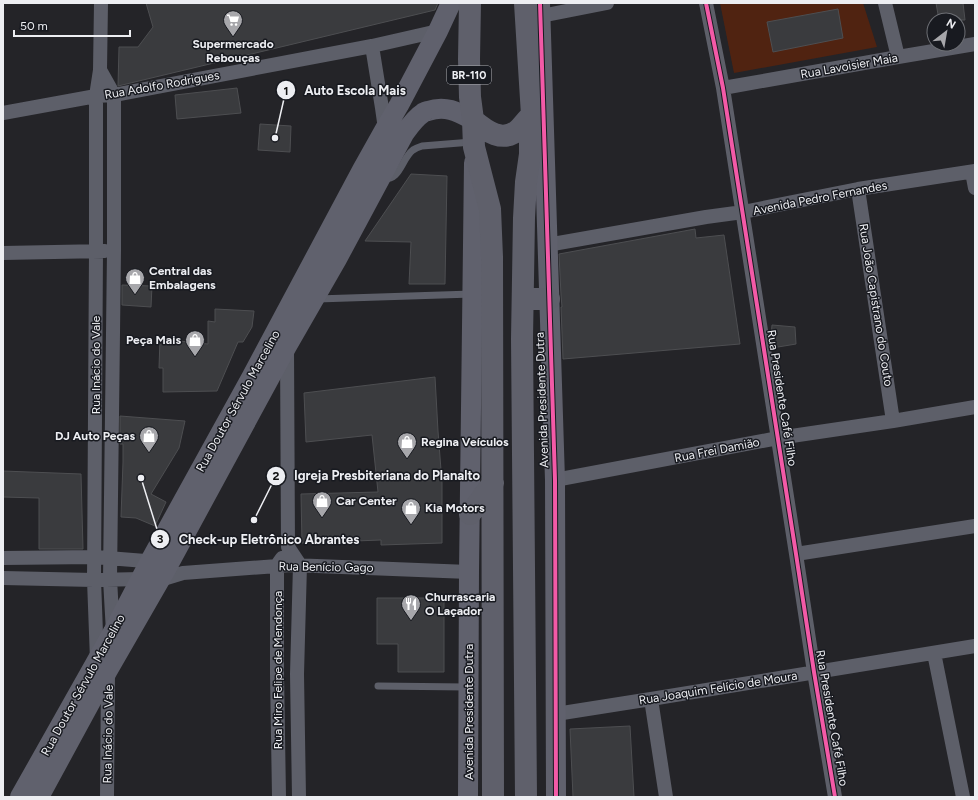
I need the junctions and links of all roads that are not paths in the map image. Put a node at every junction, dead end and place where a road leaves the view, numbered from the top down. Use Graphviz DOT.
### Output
graph roads {
  1 [pos="101,3"];
  2 [pos="451,3"];
  3 [pos="470,3"];
  4 [pos="607,3"];
  5 [pos="706,3"];
  6 [pos="885,3"];
  7 [pos="533,10"];
  8 [pos="438,31"];
  9 [pos="975,44"];
  10 [pos="372,46"];
  11 [pos="898,56"];
  12 [pos="100,70"];
  13 [pos="723,88"];
  14 [pos="114,95"];
  15 [pos="96,96"];
  16 [pos="3,113"];
  17 [pos="532,115"];
  18 [pos="473,120"];
  19 [pos="385,129"];
  20 [pos="474,144"];
  21 [pos="974,172"];
  22 [pos="371,175"];
  23 [pos="975,188"];
  24 [pos="858,189"];
  25 [pos="743,212"];
  26 [pos="547,245"];
  27 [pos="96,251"];
  28 [pos="114,251"];
  29 [pos="3,253"];
  30 [pos="472,294"];
  31 [pos="314,299"];
  32 [pos="523,299"];
  33 [pos="549,299"];
  34 [pos="287,346"];
  35 [pos="975,407"];
  36 [pos="893,421"];
  37 [pos="778,438"];
  38 [pos="555,480"];
  39 [pos="493,484"];
  40 [pos="470,514"];
  41 [pos="975,526"];
  42 [pos="288,547"];
  43 [pos="796,554"];
  44 [pos="95,557"];
  45 [pos="3,558"];
  46 [pos="110,558"];
  47 [pos="277,565"];
  48 [pos="300,565"];
  49 [pos="168,566"];
  50 [pos="469,572"];
  51 [pos="3,578"];
  52 [pos="110,579"];
  53 [pos="150,579"];
  54 [pos="94,580"];
  55 [pos="113,632"];
  56 [pos="975,646"];
  57 [pos="934,653"];
  58 [pos="103,665"];
  59 [pos="814,672"];
  60 [pos="277,673"];
  61 [pos="297,674"];
  62 [pos="378,686"];
  63 [pos="469,688"];
  64 [pos="650,699"];
  65 [pos="556,714"];
  66 [pos="20,797"];
  67 [pos="39,797"];
  68 [pos="107,797"];
  69 [pos="279,797"];
  70 [pos="299,797"];
  71 [pos="468,797"];
  72 [pos="493,797"];
  73 [pos="526,797"];
  74 [pos="556,797"];
  75 [pos="666,797"];
  76 [pos="835,797"];
  77 [pos="963,797"];
  1 -- 12 [label="street, Rua Inácio do Vale"];
  2 -- 8 [label="main road, Rua Doutor Sérvulo Marcelino"];
  3 -- 18 [label="main road, Avenida Presidente Dutra / BR-110"];
  4 -- 7 [label="street"];
  5 -- 13 [label="street, Rua Presidente Café Filho"];
  6 -- 11 [label="street"];
  7 -- 17 [label="main road, Avenida Presidente Dutra"];
  7 -- 26 [label="main road, Avenida Presidente Dutra"];
  8 -- 10 [label="street, Rua Adolfo Rodrigues"];
  8 -- 19 [label="main road, Rua Doutor Sérvulo Marcelino"];
  9 -- 11 [label="street, Rua Lavoisier Maia"];
  10 -- 14 [label="street, Rua Adolfo Rodrigues"];
  10 -- 19 [label="street"];
  11 -- 13 [label="street, Rua Lavoisier Maia"];
  12 -- 14 [label="street, Rua Inácio do Vale"];
  12 -- 15 [label="street, Rua Inácio do Vale"];
  13 -- 25 [label="street, Rua Presidente Café Filho"];
  14 -- 15 [label="street, Rua Adolfo Rodrigues"];
  14 -- 28 [label="street, Rua Inácio do Vale"];
  15 -- 16 [label="street, Rua Adolfo Rodrigues"];
  15 -- 27 [label="street, Rua Inácio do Vale"];
  17 -- 18 [label="main road"];
  17 -- 32 [label="main road, Avenida Presidente Dutra"];
  18 -- 20 [label="main road, Avenida Presidente Dutra / BR-110"];
  18 -- 22 [label="main road, Rua Doutor Sérvulo Marcelino"];
  19 -- 22 [label="main road, Rua Doutor Sérvulo Marcelino"];
  20 -- 22 [label="lane"];
  20 -- 30 [label="main road, Avenida Presidente Dutra"];
  20 -- 39 [label="main road, Avenida Presidente Dutra / BR-110"];
  21 -- 23 [label="street"];
  21 -- 24 [label="street, Avenida Pedro Fernandes"];
  22 -- 31 [label="main road, Rua Doutor Sérvulo Marcelino"];
  22 -- 49 [label="main road, Rua Doutor Sérvulo Marcelino"];
  24 -- 25 [label="street, Avenida Pedro Fernandes"];
  24 -- 36 [label="street, Rua João Capistrano do Couto"];
  25 -- 26 [label="street, Avenida Pedro Fernandes"];
  25 -- 37 [label="street, Rua Presidente Café Filho"];
  26 -- 33 [label="main road, Avenida Presidente Dutra"];
  27 -- 28 [label="street"];
  27 -- 29 [label="street"];
  27 -- 44 [label="street, Rua Inácio do Vale"];
  28 -- 46 [label="street, Rua Inácio do Vale"];
  30 -- 31 [label="lane"];
  30 -- 40 [label="main road, Avenida Presidente Dutra"];
  31 -- 34 [label="main road, Rua Doutor Sérvulo Marcelino"];
  32 -- 33 [label="main road"];
  32 -- 73 [label="main road, Avenida Presidente Dutra"];
  33 -- 38 [label="main road, Avenida Presidente Dutra"];
  34 -- 42 [label="street"];
  34 -- 49 [label="main road, Rua Doutor Sérvulo Marcelino"];
  35 -- 36 [label="street, Rua Frei Damião"];
  36 -- 37 [label="street, Rua Frei Damião"];
  37 -- 38 [label="street, Rua Frei Damião"];
  37 -- 43 [label="street, Rua Presidente Café Filho"];
  38 -- 65 [label="main road, Avenida Presidente Dutra"];
  39 -- 40 [label="main road"];
  39 -- 72 [label="main road, Avenida Presidente Dutra / BR-110"];
  40 -- 50 [label="main road, Avenida Presidente Dutra"];
  41 -- 43 [label="street"];
  42 -- 47 [label="street"];
  42 -- 48 [label="street"];
  43 -- 59 [label="street, Rua Presidente Café Filho"];
  44 -- 45 [label="street, Rua Benício Gago"];
  44 -- 46 [label="street, Rua Benício Gago"];
  44 -- 54 [label="street, Rua Inácio do Vale"];
  46 -- 49 [label="street, Rua Benício Gago"];
  46 -- 52 [label="street, Rua Inácio do Vale"];
  47 -- 48 [label="street, Rua Benício Gago"];
  47 -- 49 [label="street, Rua Benício Gago"];
  47 -- 60 [label="street, Rua Miro Felipe de Mendonça"];
  48 -- 50 [label="street, Rua Benício Gago"];
  48 -- 61 [label="street, Rua Miro Felipe de Mendonça"];
  49 -- 53 [label="main road, Rua Doutor Sérvulo Marcelino"];
  50 -- 63 [label="main road, Avenida Presidente Dutra"];
  51 -- 54 [label="street"];
  52 -- 53 [label="street"];
  52 -- 54 [label="street"];
  52 -- 55 [label="street, Rua Inácio do Vale"];
  53 -- 55 [label="main road, Rua Doutor Sérvulo Marcelino"];
  53 -- 58 [label="main road, Rua Doutor Sérvulo Marcelino"];
  54 -- 58 [label="street, Rua Inácio do Vale"];
  55 -- 58 [label="main road, Rua Doutor Sérvulo Marcelino"];
  56 -- 57 [label="street, Rua Joaquim Felício de Moura"];
  57 -- 59 [label="street, Rua Joaquim Felício de Moura"];
  57 -- 77 [label="street"];
  58 -- 66 [label="main road, Rua Doutor Sérvulo Marcelino"];
  58 -- 67 [label="main road, Rua Doutor Sérvulo Marcelino"];
  58 -- 68 [label="street, Rua Inácio do Vale"];
  59 -- 64 [label="street, Rua Joaquim Felício de Moura"];
  59 -- 76 [label="street, Rua Presidente Café Filho"];
  60 -- 61 [label="street"];
  60 -- 69 [label="street, Rua Miro Felipe de Mendonça"];
  61 -- 70 [label="street, Rua Miro Felipe de Mendonça"];
  62 -- 63 [label="lane"];
  63 -- 71 [label="main road, Avenida Presidente Dutra"];
  64 -- 65 [label="street, Rua Joaquim Felício de Moura"];
  64 -- 75 [label="street"];
  65 -- 74 [label="main road, Avenida Presidente Dutra"];
}
